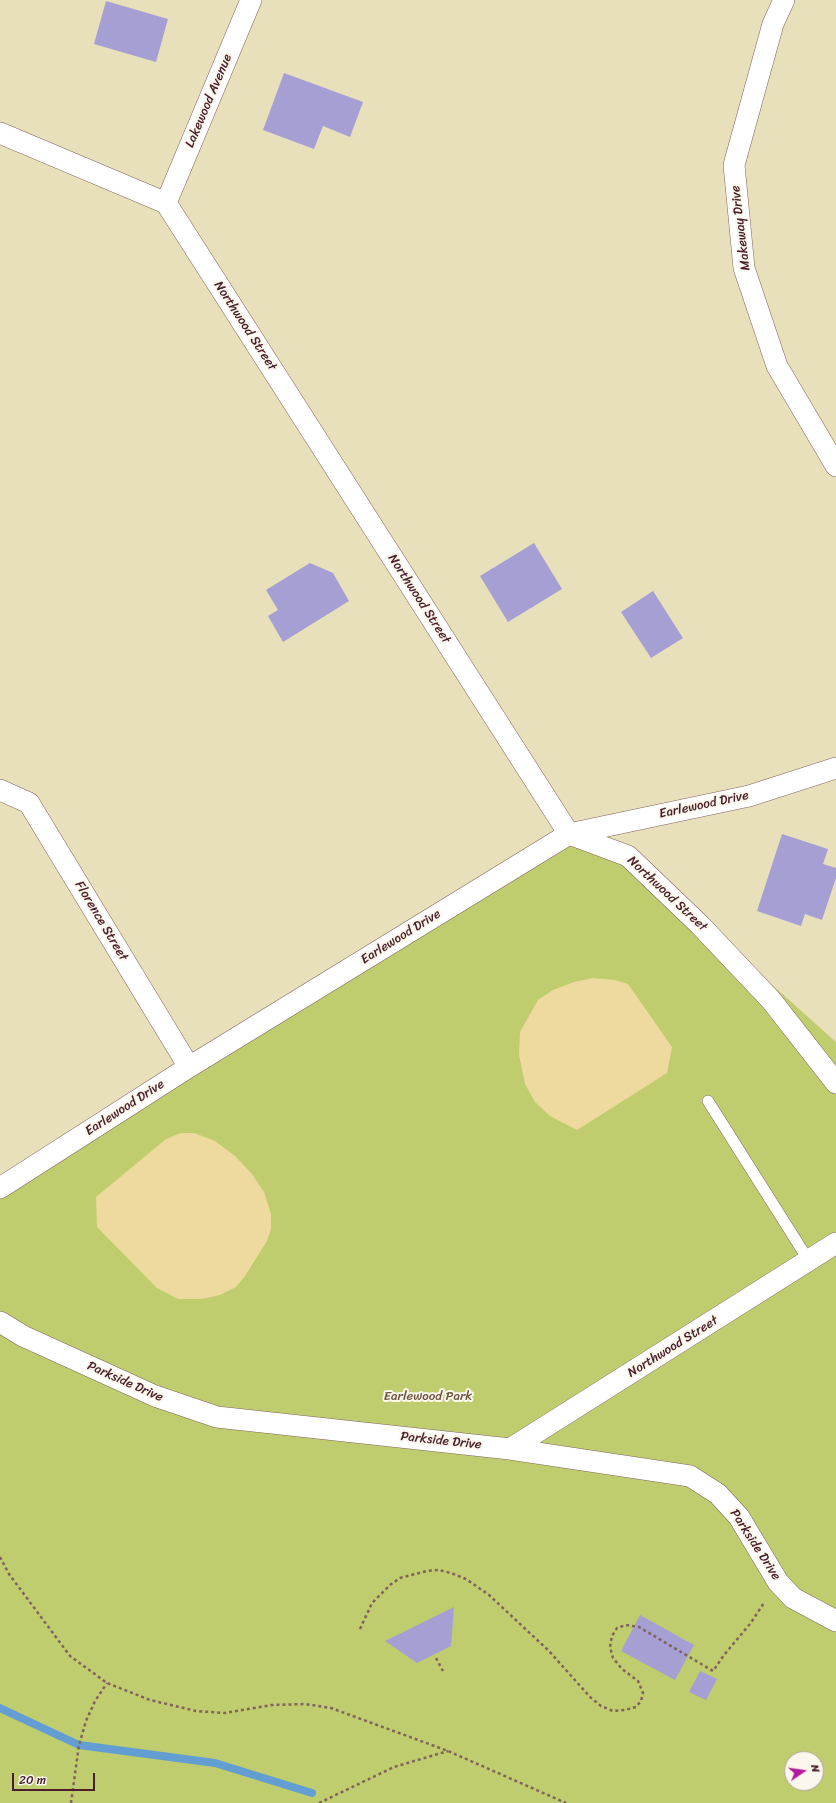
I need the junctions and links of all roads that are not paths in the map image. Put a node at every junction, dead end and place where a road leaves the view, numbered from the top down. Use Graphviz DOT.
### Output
graph roads {
  1 [pos="251,0"];
  2 [pos="784,0"];
  3 [pos="0,133"];
  4 [pos="166,203"];
  5 [pos="836,466"];
  6 [pos="836,768"];
  7 [pos="0,790"];
  8 [pos="569,834"];
  9 [pos="189,1067"];
  10 [pos="836,1083"];
  11 [pos="708,1101"];
  12 [pos="0,1188"];
  13 [pos="836,1244"];
  14 [pos="809,1261"];
  15 [pos="0,1322"];
  16 [pos="510,1449"];
  17 [pos="836,1621"];
  1 -- 4 [label="street, Lakewood Avenue"];
  2 -- 5 [label="street, Makeway Drive"];
  3 -- 4 [label="street"];
  4 -- 8 [label="street, Northwood Street"];
  6 -- 8 [label="street, Earlewood Drive"];
  7 -- 9 [label="street, Florence Street"];
  8 -- 9 [label="street, Earlewood Drive"];
  8 -- 10 [label="street, Northwood Street"];
  9 -- 12 [label="street, Earlewood Drive"];
  11 -- 14 [label="lane"];
  13 -- 14 [label="street, Northwood Street"];
  14 -- 16 [label="street, Northwood Street"];
  15 -- 16 [label="street, Parkside Drive"];
  16 -- 17 [label="street, Parkside Drive"];
}
